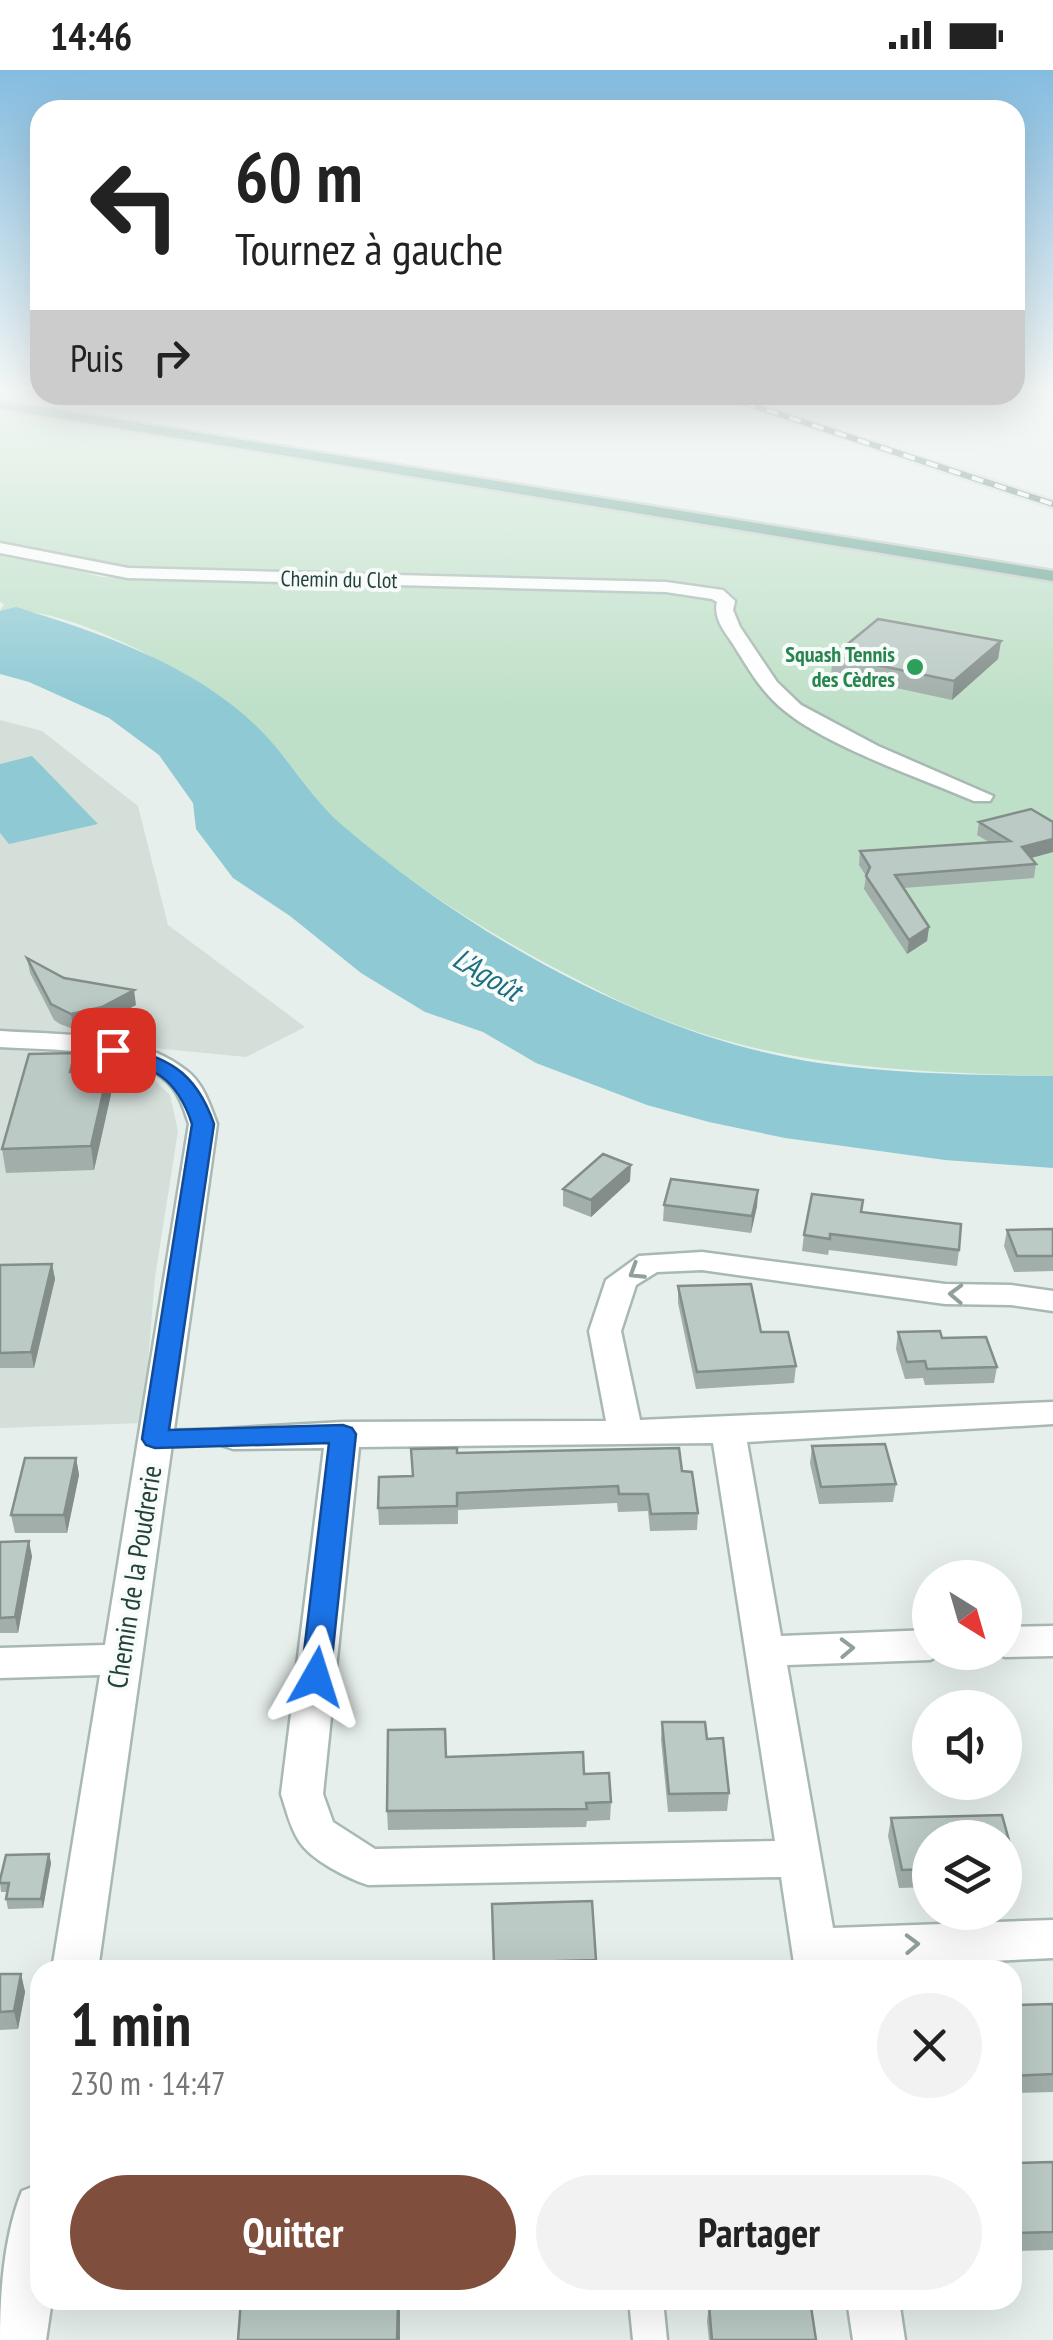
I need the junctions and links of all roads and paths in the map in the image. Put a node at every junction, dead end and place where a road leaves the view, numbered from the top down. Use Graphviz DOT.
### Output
graph roads {
  1 [pos="551,494"];
  2 [pos="0,548"];
  3 [pos="1053,576"];
  4 [pos="982,796"];
  5 [pos="0,1039"];
  6 [pos="1053,1301"];
  7 [pos="1053,1413"];
  8 [pos="728,1431"];
  9 [pos="624,1432"];
  10 [pos="343,1434"];
  11 [pos="234,1437"];
  12 [pos="155,1439"];
  13 [pos="1053,1641"];
  14 [pos="1022,1642"];
  15 [pos="912,1646"];
  16 [pos="765,1650"];
  17 [pos="121,1658"];
  18 [pos="0,1663"];
  19 [pos="800,1859"];
  20 [pos="1053,1939"];
  21 [pos="816,1959"];
  22 [pos="77,1960"];
  23 [pos="30,2274"];
  24 [pos="647,2310"];
  25 [pos="875,2310"];
  26 [pos="20,2340"];
  27 [pos="650,2340"];
  28 [pos="880,2340"];
  1 -- 3 [label="main road"];
  2 -- 4 [label="street, Chemin du Clot"];
  5 -- 12 [label="street, Chemin de la Poudrerie"];
  6 -- 9 [label="street, one-way"];
  7 -- 8 [label="street"];
  8 -- 9 [label="street"];
  8 -- 16 [label="street"];
  9 -- 10 [label="street"];
  10 -- 11 [label="street"];
  10 -- 19 [label="street"];
  11 -- 12 [label="lane"];
  12 -- 17 [label="street, Chemin de la Poudrerie"];
  13 -- 14 [label="street"];
  16 -- 15 [label="street, one-way"];
  16 -- 19 [label="street"];
  17 -- 18 [label="street"];
  17 -- 22 [label="street, Chemin de la Poudrerie"];
  19 -- 21 [label="street"];
  21 -- 20 [label="street, one-way"];
  23 -- 26 [label="street"];
  24 -- 27 [label="lane"];
  25 -- 28 [label="street"];
}
